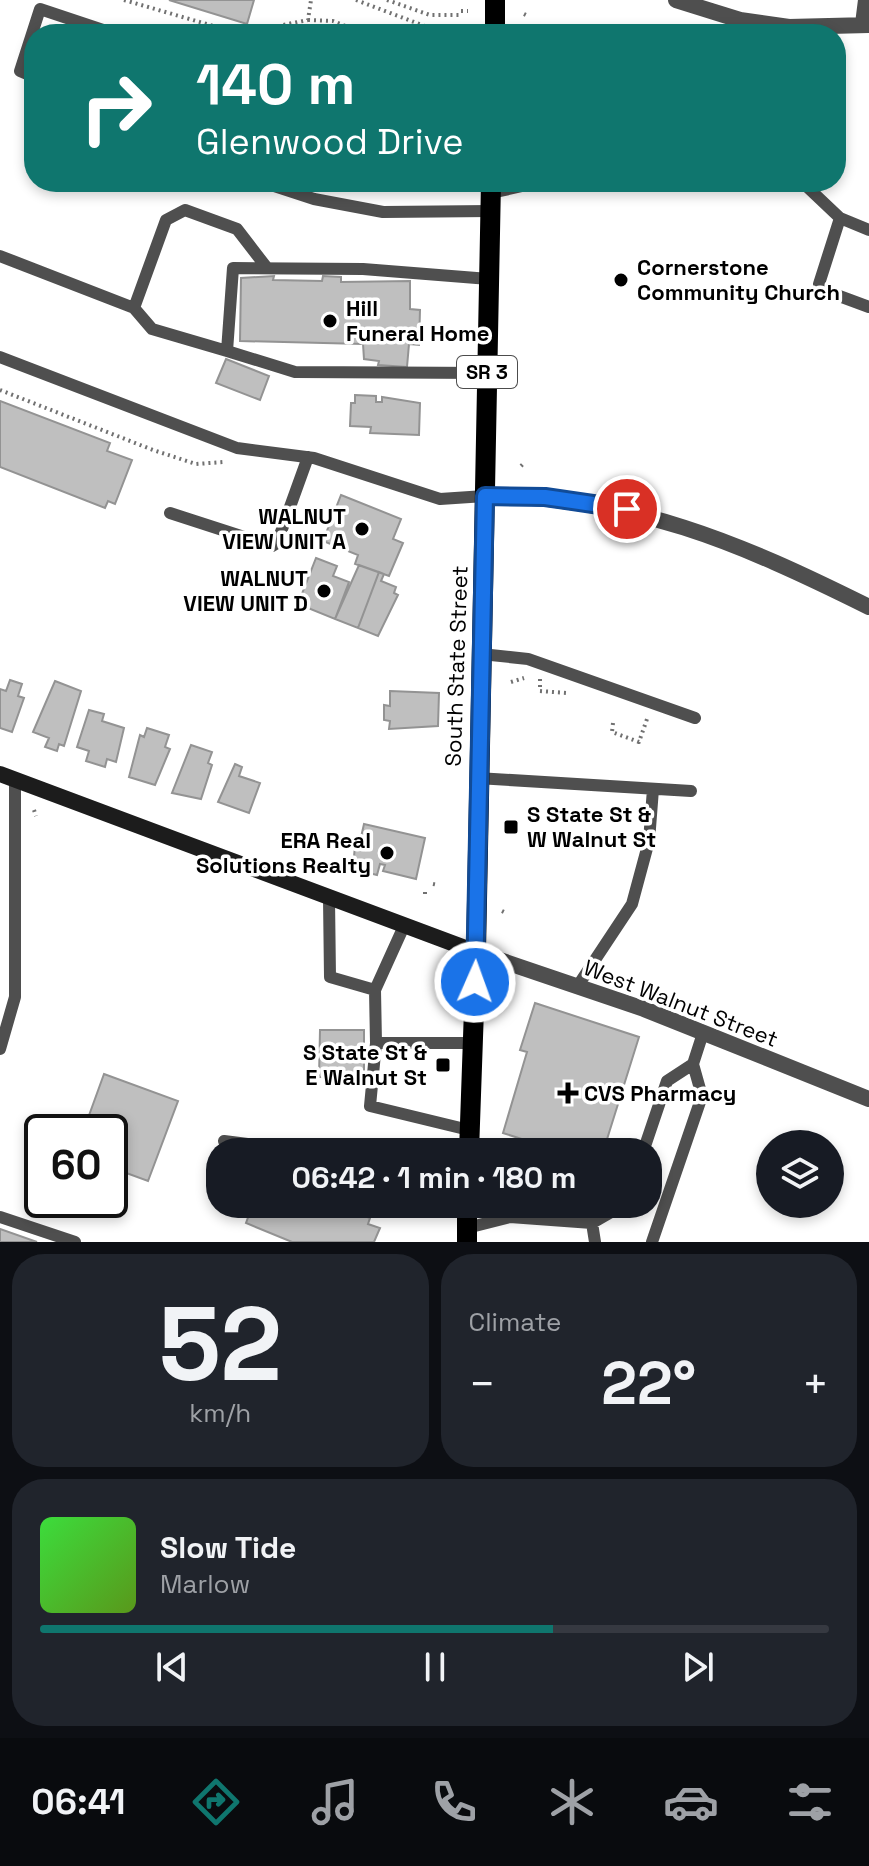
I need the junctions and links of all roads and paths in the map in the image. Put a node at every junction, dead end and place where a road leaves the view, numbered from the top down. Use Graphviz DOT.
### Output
graph roads {
  1 [pos="124,0"];
  2 [pos="311,0"];
  3 [pos="356,0"];
  4 [pos="387,0"];
  5 [pos="495,0"];
  6 [pos="676,0"];
  7 [pos="866,0"];
  8 [pos="463,12"];
  9 [pos="308,20"];
  10 [pos="35,24"];
  11 [pos="85,24"];
  12 [pos="203,24"];
  13 [pos="288,24"];
  14 [pos="340,24"];
  15 [pos="419,24"];
  16 [pos="495,24"];
  17 [pos="768,24"];
  18 [pos="866,25"];
  19 [pos="846,26"];
  20 [pos="293,192"];
  21 [pos="813,192"];
  22 [pos="491,195"];
  23 [pos="840,218"];
  24 [pos="869,230"];
  25 [pos="0,256"];
  26 [pos="267,268"];
  27 [pos="489,279"];
  28 [pos="869,307"];
  29 [pos="134,308"];
  30 [pos="227,351"];
  31 [pos="0,357"];
  32 [pos="487,373"];
  33 [pos="0,390"];
  34 [pos="308,457"];
  35 [pos="227,462"];
  36 [pos="485,496"];
  37 [pos="170,513"];
  38 [pos="869,607"];
  39 [pos="481,654"];
  40 [pos="540,679"];
  41 [pos="550,680"];
  42 [pos="511,682"];
  43 [pos="561,684"];
  44 [pos="634,712"];
  45 [pos="695,718"];
  46 [pos="613,723"];
  47 [pos="8,777"];
  48 [pos="477,778"];
  49 [pos="653,789"];
  50 [pos="691,791"];
  51 [pos="329,899"];
  52 [pos="404,926"];
  53 [pos="476,952"];
  54 [pos="577,987"];
  55 [pos="502,988"];
  56 [pos="375,990"];
  57 [pos="509,994"];
  58 [pos="703,1033"];
  59 [pos="376,1043"];
  60 [pos="472,1043"];
  61 [pos="0,1049"];
  62 [pos="693,1064"];
  63 [pos="869,1099"];
  64 [pos="469,1130"];
  65 [pos="469,1138"];
  66 [pos="648,1138"];
  67 [pos="0,1217"];
  68 [pos="601,1218"];
  69 [pos="592,1223"];
  70 [pos="467,1235"];
  71 [pos="75,1242"];
  72 [pos="595,1242"];
  73 [pos="652,1242"];
  1 -- 12 [label="path"];
  2 -- 9 [label="path"];
  3 -- 15 [label="path"];
  4 -- 8 [label="path"];
  5 -- 16 [label="main road"];
  6 -- 17 [label="street"];
  7 -- 18 [label="street"];
  9 -- 13 [label="path"];
  9 -- 14 [label="path"];
  10 -- 11 [label="lane"];
  18 -- 19 [label="street"];
  20 -- 22 [label="lane"];
  21 -- 23 [label="lane"];
  22 -- 27 [label="main road, South State Street / SR 3"];
  23 -- 24 [label="lane"];
  23 -- 28 [label="lane"];
  25 -- 29 [label="lane"];
  26 -- 27 [label="lane"];
  26 -- 29 [label="lane"];
  26 -- 30 [label="lane"];
  27 -- 32 [label="main road, South State Street / SR 3"];
  29 -- 30 [label="lane"];
  30 -- 32 [label="lane"];
  31 -- 34 [label="lane"];
  32 -- 36 [label="main road, South State Street / SR 3"];
  33 -- 35 [label="path"];
  34 -- 36 [label="lane"];
  34 -- 37 [label="lane"];
  36 -- 38 [label="street"];
  36 -- 39 [label="main road, South State Street / SR 3"];
  39 -- 45 [label="lane"];
  39 -- 48 [label="main road, South State Street / SR 3"];
  40 -- 41 [label="path"];
  40 -- 42 [label="path"];
  40 -- 43 [label="path"];
  44 -- 46 [label="path"];
  47 -- 51 [label="main road"];
  47 -- 61 [label="lane"];
  48 -- 49 [label="lane"];
  48 -- 53 [label="main road, South State Street / SR 3"];
  49 -- 50 [label="lane"];
  49 -- 54 [label="lane"];
  51 -- 52 [label="main road"];
  51 -- 56 [label="lane"];
  52 -- 53 [label="main road"];
  52 -- 56 [label="lane"];
  53 -- 54 [label="street, West Walnut Street"];
  53 -- 60 [label="main road, South State Street / SR 3"];
  54 -- 58 [label="street, West Walnut Street"];
  55 -- 57 [label="path"];
  56 -- 59 [label="lane"];
  58 -- 62 [label="lane"];
  58 -- 63 [label="street, West Walnut Street"];
  59 -- 60 [label="lane"];
  59 -- 64 [label="lane"];
  60 -- 64 [label="main road, South State Street / SR 3"];
  62 -- 66 [label="lane"];
  62 -- 73 [label="lane"];
  64 -- 65 [label="main road, South State Street / SR 3"];
  67 -- 71 [label="lane"];
  68 -- 69 [label="lane"];
  69 -- 70 [label="lane"];
  69 -- 72 [label="lane"];
}
